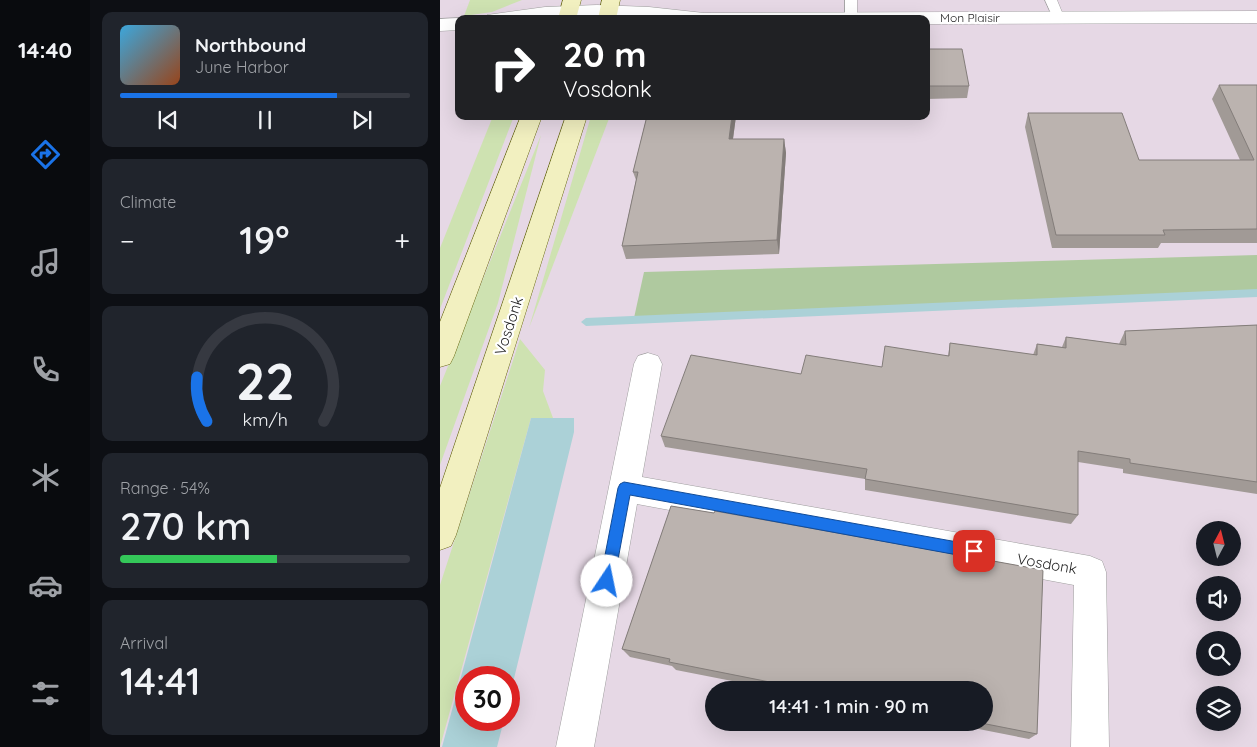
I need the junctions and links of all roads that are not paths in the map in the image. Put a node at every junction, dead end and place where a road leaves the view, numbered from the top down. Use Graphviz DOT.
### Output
graph roads {
  1 [pos="1051,0"];
  2 [pos="851,9"];
  3 [pos="569,10"];
  4 [pos="609,10"];
  5 [pos="514,15"];
  6 [pos="674,15"];
  7 [pos="759,15"];
  8 [pos="1257,17"];
  9 [pos="1058,18"];
  10 [pos="455,24"];
  11 [pos="440,26"];
  12 [pos="530,120"];
  13 [pos="576,120"];
  14 [pos="440,356"];
  15 [pos="648,364"];
  16 [pos="624,488"];
  17 [pos="440,535"];
  18 [pos="575,747"];
  19 [pos="1090,747"];
  1 -- 9 [label="lane"];
  2 -- 7 [label="street, Mon Plaisir"];
  2 -- 9 [label="street, Mon Plaisir"];
  3 -- 4 [label="street, Mon Plaisir"];
  3 -- 5 [label="street, Mon Plaisir"];
  4 -- 6 [label="street, Mon Plaisir"];
  8 -- 9 [label="street, Mon Plaisir"];
  10 -- 11 [label="street"];
  12 -- 14 [label="main road"];
  13 -- 17 [label="main road, Vosdonk"];
  15 -- 16 [label="street"];
  16 -- 18 [label="street"];
  16 -- 19 [label="street, Vosdonk"];
}
